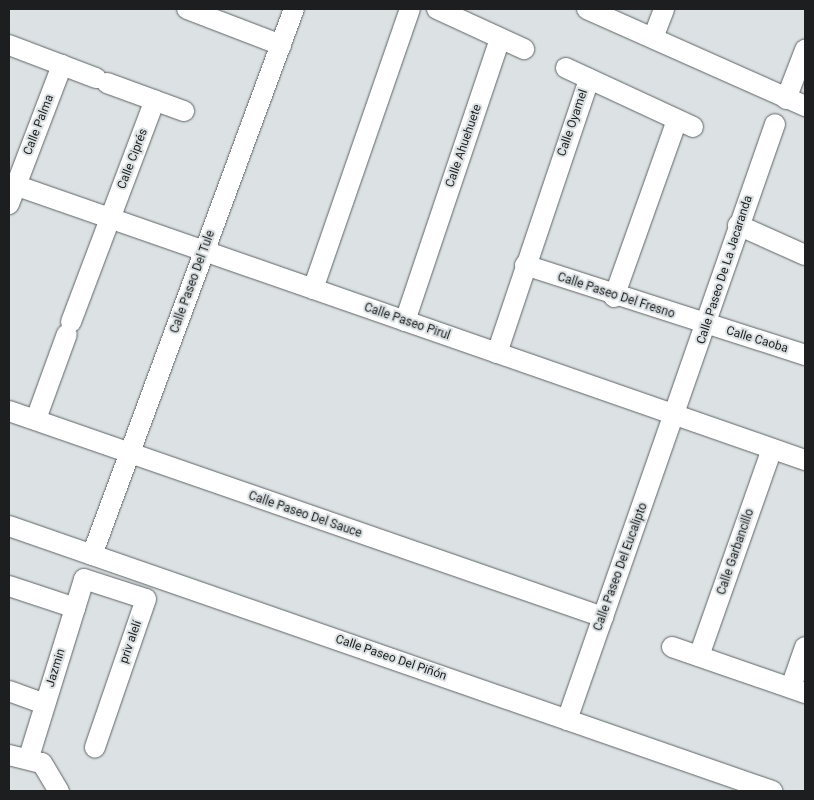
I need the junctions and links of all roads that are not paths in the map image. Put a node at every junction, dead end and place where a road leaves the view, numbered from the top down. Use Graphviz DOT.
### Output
graph roads {
  1 [pos="187,9"];
  2 [pos="294,9"];
  3 [pos="410,9"];
  4 [pos="437,9"];
  5 [pos="587,9"];
  6 [pos="664,9"];
  7 [pos="653,38"];
  8 [pos="500,39"];
  9 [pos="9,45"];
  10 [pos="281,45"];
  11 [pos="524,49"];
  12 [pos="805,50"];
  13 [pos="62,66"];
  14 [pos="566,68"];
  15 [pos="589,79"];
  16 [pos="786,99"];
  17 [pos="155,100"];
  18 [pos="805,106"];
  19 [pos="184,111"];
  20 [pos="775,124"];
  21 [pos="11,191"];
  22 [pos="110,218"];
  23 [pos="738,225"];
  24 [pos="204,251"];
  25 [pos="805,255"];
  26 [pos="525,265"];
  27 [pos="313,289"];
  28 [pos="614,297"];
  29 [pos="405,321"];
  30 [pos="708,324"];
  31 [pos="496,353"];
  32 [pos="805,355"];
  33 [pos="9,410"];
  34 [pos="676,415"];
  35 [pos="36,419"];
  36 [pos="772,448"];
  37 [pos="129,455"];
  38 [pos="805,460"];
  39 [pos="9,526"];
  40 [pos="92,555"];
  41 [pos="84,579"];
  42 [pos="9,586"];
  43 [pos="75,608"];
  44 [pos="603,617"];
  45 [pos="672,647"];
  46 [pos="805,647"];
  47 [pos="699,656"];
  48 [pos="798,690"];
  49 [pos="9,691"];
  50 [pos="45,704"];
  51 [pos="567,720"];
  52 [pos="95,747"];
  53 [pos="9,755"];
  54 [pos="29,757"];
  55 [pos="59,791"];
  56 [pos="772,791"];
  1 -- 10 [label="street"];
  2 -- 10 [label="street, Calle Paseo Del Tule"];
  3 -- 27 [label="street"];
  4 -- 8 [label="street"];
  5 -- 7 [label="street"];
  6 -- 7 [label="street"];
  7 -- 16 [label="street"];
  8 -- 11 [label="street"];
  8 -- 29 [label="street, Calle Ahuehuete"];
  9 -- 13 [label="street"];
  10 -- 24 [label="street, Calle Paseo Del Tule"];
  12 -- 16 [label="street"];
  13 -- 17 [label="street"];
  13 -- 21 [label="street, Calle Palma"];
  14 -- 15 [label="street"];
  15 -- 26 [label="street, Calle Oyamel"];
  15 -- 28 [label="street, Calle Oyamel"];
  16 -- 18 [label="street"];
  17 -- 19 [label="street"];
  17 -- 22 [label="street, Calle Ciprés"];
  20 -- 23 [label="street, Calle Paseo De La Jacaranda"];
  21 -- 22 [label="street, Calle Paseo Pirul"];
  22 -- 24 [label="street, Calle Paseo Pirul"];
  22 -- 35 [label="street, Calle Ciprés"];
  23 -- 25 [label="street"];
  23 -- 30 [label="street, Calle Paseo De La Jacaranda"];
  24 -- 27 [label="street, Calle Paseo Pirul"];
  24 -- 37 [label="street, Calle Paseo Del Tule"];
  26 -- 28 [label="street, Calle Paseo Del Fresno"];
  26 -- 31 [label="street, Calle Oyamel"];
  27 -- 29 [label="street, Calle Paseo Pirul"];
  28 -- 30 [label="street, Calle Paseo Del Fresno"];
  29 -- 31 [label="street, Calle Paseo Pirul"];
  30 -- 32 [label="street, Calle Caoba"];
  30 -- 34 [label="street, Calle Paseo De La Jacaranda"];
  31 -- 34 [label="street, Calle Paseo Pirul"];
  33 -- 35 [label="street, Calle Paseo Del Sauce"];
  34 -- 36 [label="street, Calle Paseo Pirul"];
  34 -- 44 [label="street, Calle Paseo Del Eucalipto"];
  35 -- 37 [label="street, Calle Paseo Del Sauce"];
  36 -- 38 [label="street, Calle Paseo Pirul"];
  36 -- 47 [label="street, Calle Garbancillo"];
  37 -- 40 [label="street, Calle Paseo Del Tule"];
  37 -- 44 [label="street, Calle Paseo Del Sauce"];
  39 -- 40 [label="street, Calle Paseo Del Piñón"];
  40 -- 51 [label="street, Calle Paseo Del Piñón"];
  41 -- 43 [label="street, Jazmin"];
  41 -- 52 [label="street, priv alelí"];
  42 -- 43 [label="street"];
  43 -- 50 [label="street, Jazmin"];
  44 -- 51 [label="street, Calle Paseo Del Eucalipto"];
  45 -- 47 [label="street"];
  46 -- 48 [label="street"];
  47 -- 48 [label="street"];
  49 -- 50 [label="street"];
  50 -- 54 [label="street, Jazmin"];
  51 -- 56 [label="street, Calle Paseo Del Piñón"];
  53 -- 54 [label="street"];
  54 -- 55 [label="street"];
}
